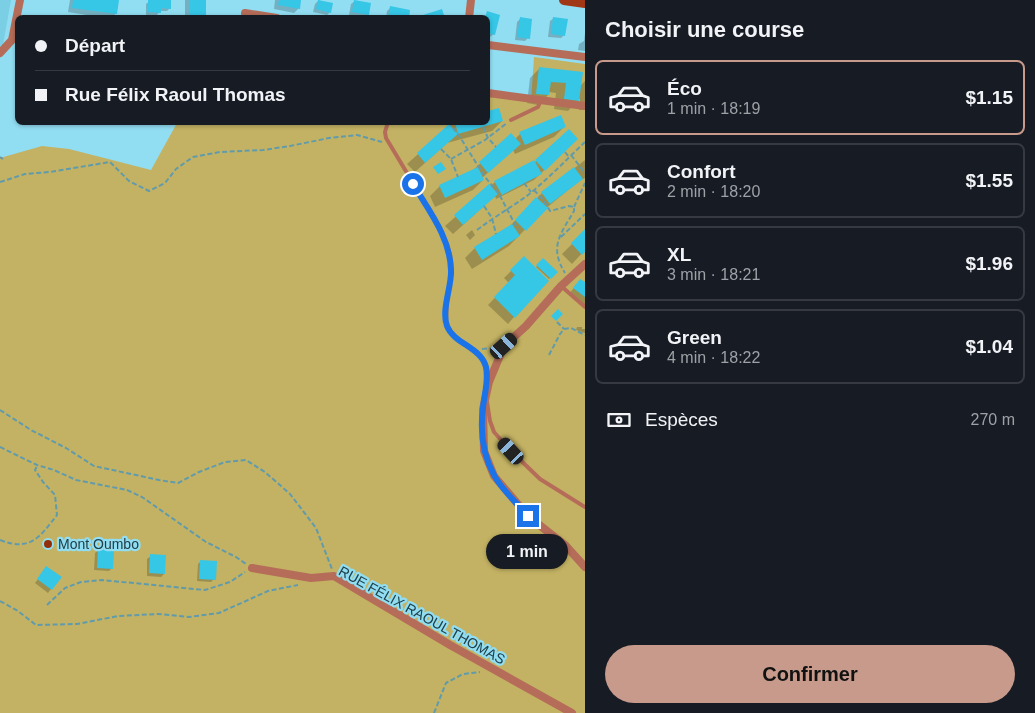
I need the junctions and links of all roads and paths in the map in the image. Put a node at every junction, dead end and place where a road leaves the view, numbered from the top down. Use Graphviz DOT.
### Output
graph roads {
  1 [pos="20,0"];
  2 [pos="471,0"];
  3 [pos="564,0"];
  4 [pos="585,3"];
  5 [pos="245,13"];
  6 [pos="17,15"];
  7 [pos="258,15"];
  8 [pos="469,15"];
  9 [pos="15,25"];
  10 [pos="490,45"];
  11 [pos="0,53"];
  12 [pos="585,57"];
  13 [pos="490,93"];
  14 [pos="542,100"];
  15 [pos="585,106"];
  16 [pos="511,120"];
  17 [pos="387,125"];
  18 [pos="450,125"];
  19 [pos="483,127"];
  20 [pos="488,138"];
  21 [pos="585,142"];
  22 [pos="389,144"];
  23 [pos="496,147"];
  24 [pos="469,149"];
  25 [pos="441,150"];
  26 [pos="565,152"];
  27 [pos="570,156"];
  28 [pos="450,159"];
  29 [pos="585,173"];
  30 [pos="458,176"];
  31 [pos="0,182"];
  32 [pos="524,183"];
  33 [pos="585,183"];
  34 [pos="532,191"];
  35 [pos="484,206"];
  36 [pos="574,207"];
  37 [pos="507,210"];
  38 [pos="585,214"];
  39 [pos="492,218"];
  40 [pos="478,230"];
  41 [pos="518,230"];
  42 [pos="496,234"];
  43 [pos="559,239"];
  44 [pos="585,264"];
  45 [pos="569,280"];
  46 [pos="561,286"];
  47 [pos="585,307"];
  48 [pos="556,322"];
  49 [pos="564,329"];
  50 [pos="585,335"];
  51 [pos="504,346"];
  52 [pos="473,350"];
  53 [pos="549,355"];
  54 [pos="486,393"];
  55 [pos="0,410"];
  56 [pos="0,447"];
  57 [pos="37,465"];
  58 [pos="585,507"];
  59 [pos="0,540"];
  60 [pos="585,567"];
  61 [pos="252,568"];
  62 [pos="334,576"];
  63 [pos="311,578"];
  64 [pos="0,601"];
  65 [pos="47,605"];
  66 [pos="495,670"];
  67 [pos="434,713"];
  68 [pos="572,713"];
  1 -- 6 [label="street"];
  2 -- 8 [label="street"];
  3 -- 4 [label="street"];
  5 -- 7 [label="street"];
  9 -- 11 [label="street"];
  10 -- 12 [label="street"];
  13 -- 14 [label="street"];
  14 -- 15 [label="street"];
  14 -- 16 [label="lane"];
  16 -- 20 [label="path"];
  17 -- 22 [label="lane"];
  18 -- 24 [label="path"];
  19 -- 20 [label="path"];
  20 -- 23 [label="path"];
  20 -- 24 [label="path"];
  21 -- 27 [label="path"];
  22 -- 31 [label="path"];
  22 -- 52 [label="lane"];
  24 -- 28 [label="path"];
  24 -- 37 [label="path"];
  25 -- 28 [label="path"];
  26 -- 27 [label="path"];
  27 -- 29 [label="path"];
  27 -- 34 [label="path"];
  28 -- 30 [label="path"];
  32 -- 34 [label="path"];
  33 -- 36 [label="path"];
  34 -- 36 [label="path"];
  34 -- 37 [label="path"];
  35 -- 39 [label="path"];
  36 -- 43 [label="path"];
  37 -- 39 [label="path"];
  37 -- 41 [label="path"];
  38 -- 43 [label="path"];
  39 -- 40 [label="path"];
  39 -- 42 [label="path"];
  43 -- 45 [label="path"];
  44 -- 45 [label="street"];
  45 -- 46 [label="street"];
  46 -- 47 [label="lane"];
  46 -- 51 [label="street"];
  48 -- 49 [label="path"];
  49 -- 50 [label="path"];
  49 -- 53 [label="path"];
  51 -- 52 [label="path"];
  51 -- 54 [label="street"];
  52 -- 54 [label="lane"];
  54 -- 58 [label="lane"];
  54 -- 60 [label="street"];
  55 -- 62 [label="path"];
  56 -- 57 [label="path"];
  57 -- 59 [label="path"];
  57 -- 61 [label="path"];
  61 -- 63 [label="street, RUE FÉLIX RAOUL THOMAS"];
  61 -- 65 [label="path"];
  62 -- 63 [label="street, RUE FÉLIX RAOUL THOMAS"];
  62 -- 66 [label="street, RUE FÉLIX RAOUL THOMAS"];
  63 -- 64 [label="path"];
  66 -- 67 [label="path"];
  66 -- 68 [label="street, RUE FÉLIX RAOUL THOMAS"];
}
